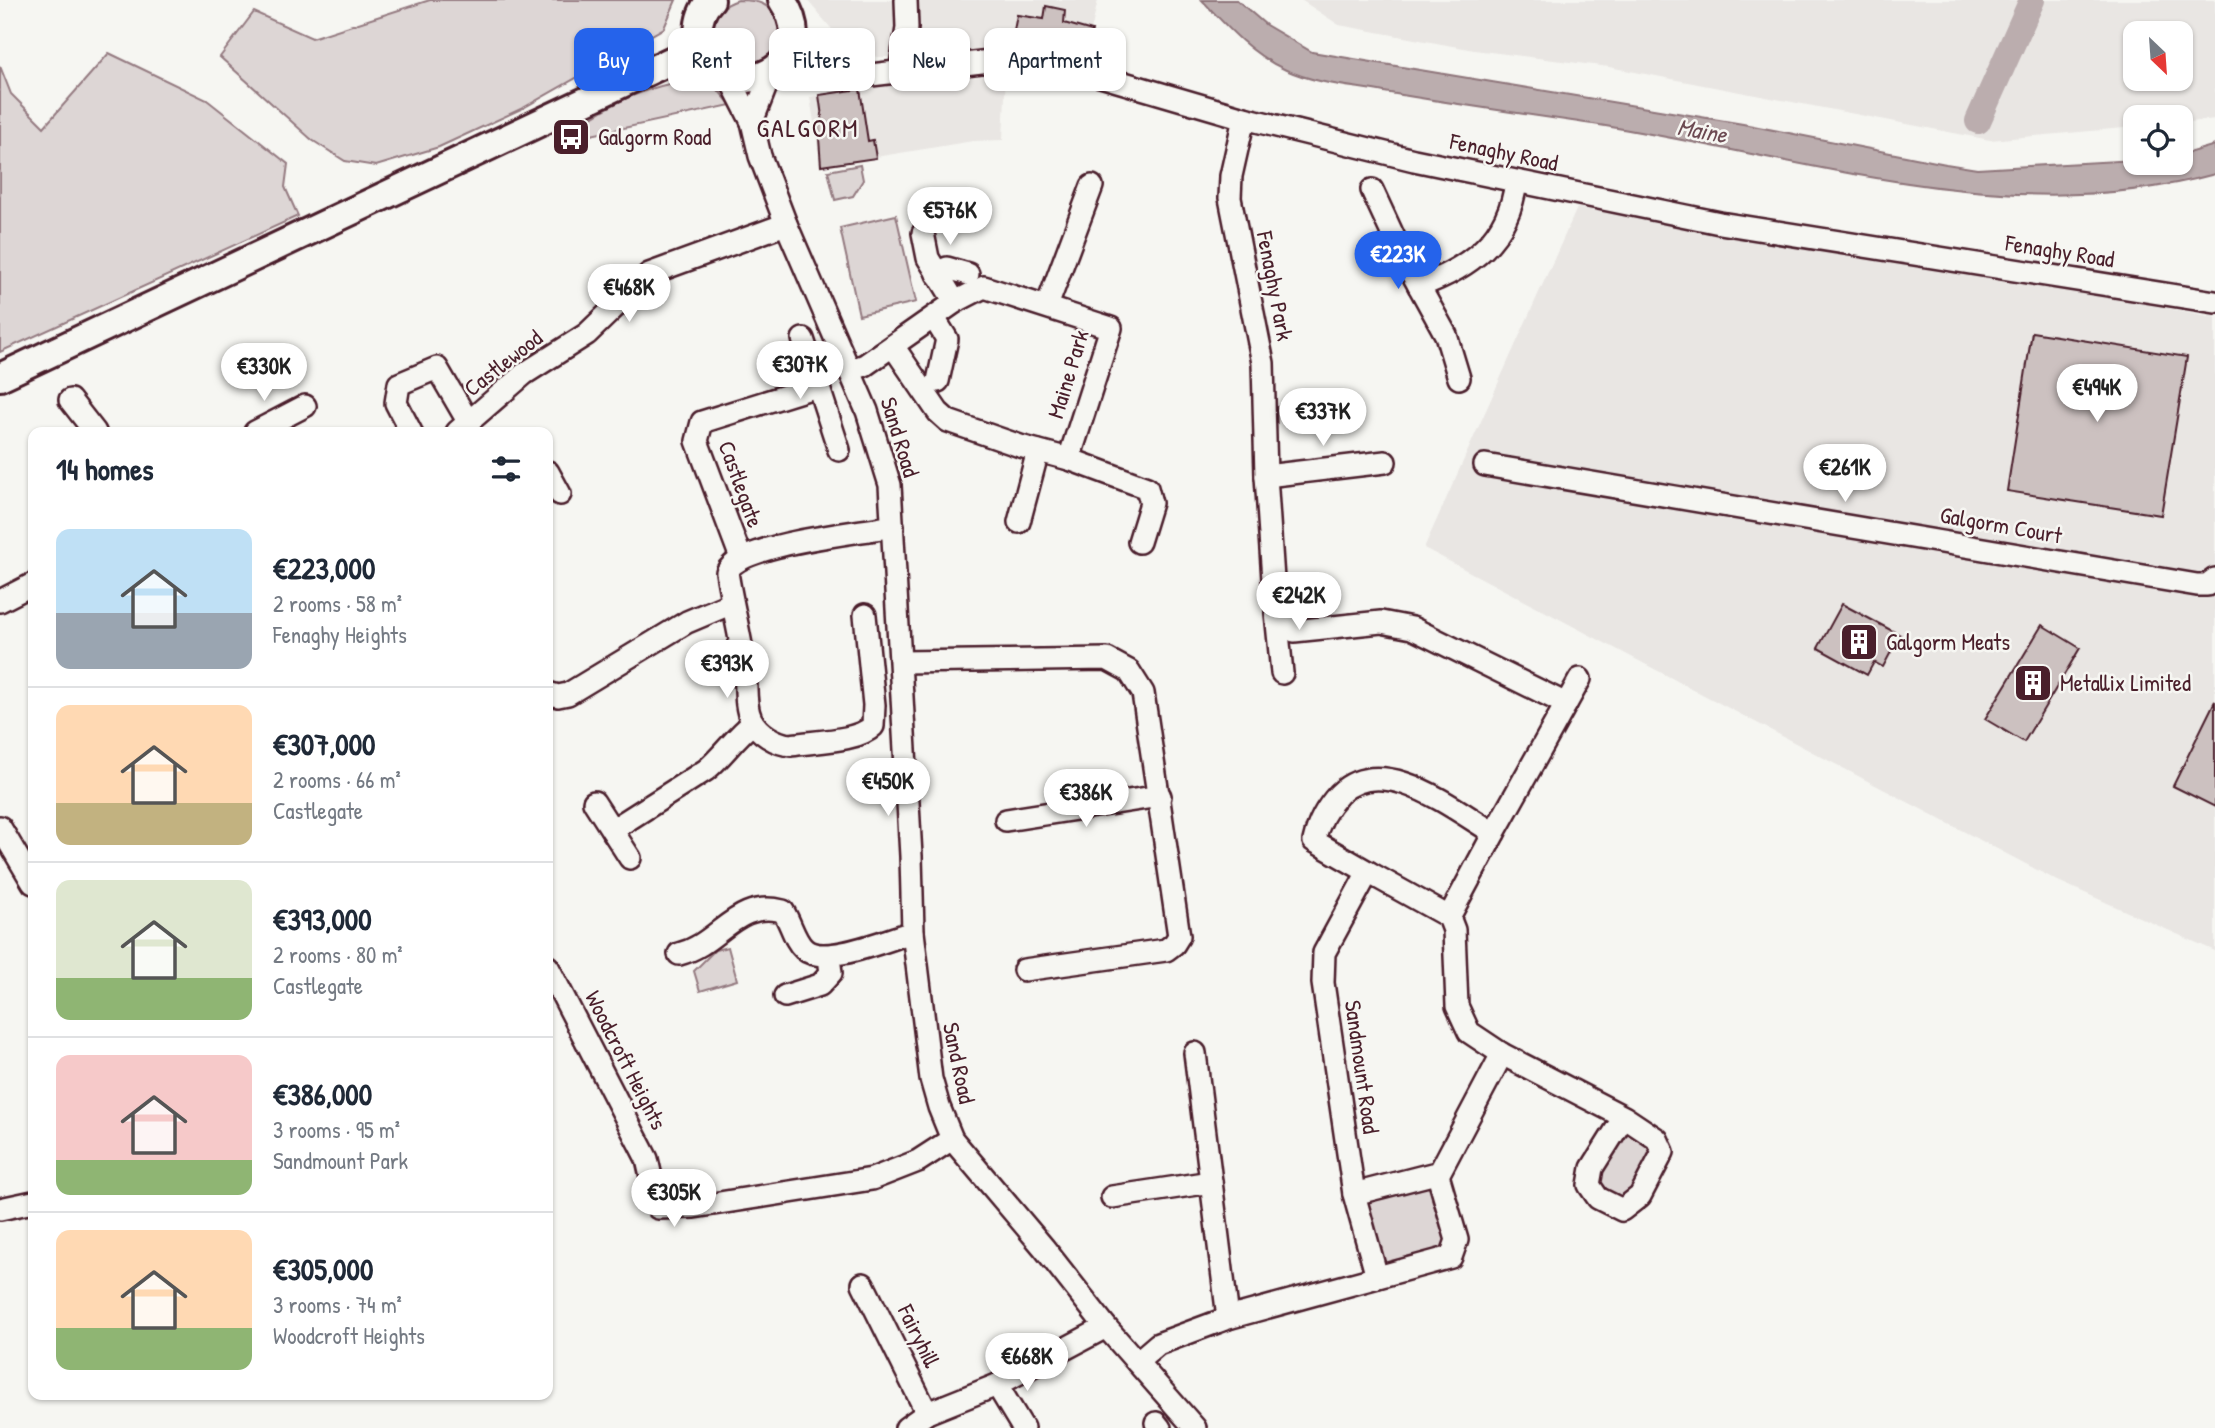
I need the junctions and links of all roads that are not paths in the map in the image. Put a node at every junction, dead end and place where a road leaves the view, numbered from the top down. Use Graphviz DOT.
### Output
graph roads {
  1 [pos="711,0"];
  2 [pos="906,0"];
  3 [pos="784,2"];
  4 [pos="699,28"];
  5 [pos="793,28"];
  6 [pos="907,28"];
  7 [pos="668,62"];
  8 [pos="970,63"];
  9 [pos="769,78"];
  10 [pos="736,91"];
  11 [pos="1244,118"];
  12 [pos="752,122"];
  13 [pos="1516,181"];
  14 [pos="1092,186"];
  15 [pos="1372,190"];
  16 [pos="786,224"];
  17 [pos="923,233"];
  18 [pos="937,274"];
  19 [pos="968,274"];
  20 [pos="1419,286"];
  21 [pos="955,302"];
  22 [pos="2215,302"];
  23 [pos="1046,306"];
  24 [pos="934,318"];
  25 [pos="803,339"];
  26 [pos="892,346"];
  27 [pos="849,371"];
  28 [pos="0,377"];
  29 [pos="1460,377"];
  30 [pos="938,381"];
  31 [pos="817,386"];
  32 [pos="70,400"];
  33 [pos="305,406"];
  34 [pos="91,427"];
  35 [pos="265,427"];
  36 [pos="408,427"];
  37 [pos="463,427"];
  38 [pos="464,427"];
  39 [pos="839,450"];
  40 [pos="1038,451"];
  41 [pos="1069,459"];
  42 [pos="1385,462"];
  43 [pos="1485,465"];
  44 [pos="1266,476"];
  45 [pos="553,482"];
  46 [pos="559,494"];
  47 [pos="1019,522"];
  48 [pos="893,527"];
  49 [pos="1139,542"];
  50 [pos="741,558"];
  51 [pos="2215,579"];
  52 [pos="28,587"];
  53 [pos="1274,594"];
  54 [pos="0,601"];
  55 [pos="732,603"];
  56 [pos="865,615"];
  57 [pos="901,662"];
  58 [pos="1282,673"];
  59 [pos="1580,679"];
  60 [pos="553,694"];
  61 [pos="1566,704"];
  62 [pos="752,723"];
  63 [pos="1160,796"];
  64 [pos="594,802"];
  65 [pos="1006,820"];
  66 [pos="612,830"];
  67 [pos="1494,833"];
  68 [pos="2,836"];
  69 [pos="629,858"];
  70 [pos="1368,872"];
  71 [pos="28,875"];
  72 [pos="1449,917"];
  73 [pos="913,932"];
  74 [pos="679,954"];
  75 [pos="829,957"];
  76 [pos="1024,970"];
  77 [pos="553,979"];
  78 [pos="785,996"];
  79 [pos="1195,1053"];
  80 [pos="1502,1054"];
  81 [pos="1623,1117"];
  82 [pos="952,1139"];
  83 [pos="1440,1178"];
  84 [pos="1211,1182"];
  85 [pos="1354,1194"];
  86 [pos="1112,1197"];
  87 [pos="28,1203"];
  88 [pos="0,1209"];
  89 [pos="1377,1277"];
  90 [pos="863,1284"];
  91 [pos="1228,1318"];
  92 [pos="1106,1327"];
  93 [pos="1137,1362"];
  94 [pos="997,1385"];
  95 [pos="927,1413"];
  96 [pos="906,1428"];
  97 [pos="1023,1428"];
  98 [pos="1195,1428"];
  1 -- 4 [label="main road"];
  2 -- 6 [label="street"];
  3 -- 5 [label="main road"];
  7 -- 28 [label="main road"];
  8 -- 11 [label="street, Fenaghy Road"];
  9 -- 12 [label="street"];
  10 -- 12 [label="street, Sand Road"];
  11 -- 13 [label="street, Fenaghy Road"];
  11 -- 44 [label="street, Fenaghy Park"];
  12 -- 16 [label="street, Sand Road"];
  13 -- 20 [label="street"];
  13 -- 22 [label="street, Fenaghy Road"];
  14 -- 23 [label="street, Maine Park"];
  15 -- 20 [label="street"];
  16 -- 27 [label="street, Sand Road"];
  16 -- 38 [label="street, Castlewood"];
  17 -- 18 [label="street"];
  18 -- 19 [label="street"];
  18 -- 21 [label="street"];
  20 -- 29 [label="street"];
  21 -- 23 [label="street, Maine Park"];
  21 -- 24 [label="street, Maine Park"];
  23 -- 41 [label="street, Maine Park"];
  24 -- 26 [label="street, Maine Park"];
  24 -- 30 [label="street"];
  25 -- 31 [label="street"];
  26 -- 27 [label="street, Maine Park"];
  26 -- 40 [label="street"];
  27 -- 48 [label="street, Sand Road"];
  31 -- 39 [label="street"];
  31 -- 50 [label="street, Castlegate"];
  32 -- 34 [label="street"];
  33 -- 35 [label="street"];
  36 -- 37 [label="street, Castlewood"];
  40 -- 41 [label="street"];
  40 -- 47 [label="street"];
  41 -- 49 [label="street"];
  42 -- 44 [label="street"];
  43 -- 51 [label="street, Galgorm Court"];
  44 -- 53 [label="street, Fenaghy Park"];
  45 -- 46 [label="street"];
  48 -- 50 [label="street, Castlegate"];
  48 -- 57 [label="street, Sand Road"];
  50 -- 55 [label="street, Castlegate"];
  52 -- 54 [label="street"];
  53 -- 58 [label="street"];
  53 -- 61 [label="street, Fenaghy Park"];
  55 -- 60 [label="street"];
  55 -- 62 [label="street, Castlegate"];
  56 -- 62 [label="street"];
  57 -- 63 [label="street"];
  57 -- 73 [label="street, Sand Road"];
  59 -- 61 [label="street"];
  61 -- 67 [label="street"];
  62 -- 66 [label="street"];
  63 -- 65 [label="street"];
  63 -- 76 [label="street"];
  64 -- 66 [label="street"];
  66 -- 69 [label="street"];
  67 -- 70 [label="street"];
  67 -- 72 [label="street"];
  68 -- 71 [label="street"];
  70 -- 72 [label="street"];
  70 -- 85 [label="street, Sandmount Road"];
  72 -- 80 [label="street"];
  73 -- 75 [label="street"];
  73 -- 82 [label="street, Sand Road"];
  74 -- 75 [label="street"];
  75 -- 78 [label="street"];
  77 -- 82 [label="street, Woodcroft Heights"];
  79 -- 84 [label="street"];
  80 -- 81 [label="street"];
  80 -- 83 [label="street"];
  82 -- 92 [label="street, Sand Road"];
  83 -- 85 [label="street"];
  83 -- 89 [label="street"];
  84 -- 86 [label="street"];
  84 -- 91 [label="street"];
  85 -- 89 [label="street, Sandmount Road"];
  87 -- 88 [label="street"];
  89 -- 91 [label="street"];
  90 -- 95 [label="street, Fairyhill"];
  91 -- 93 [label="street"];
  92 -- 93 [label="street, Sand Road"];
  92 -- 94 [label="street"];
  93 -- 98 [label="street, Sand Road"];
  94 -- 95 [label="street"];
  94 -- 97 [label="street"];
  95 -- 96 [label="street"];
}
